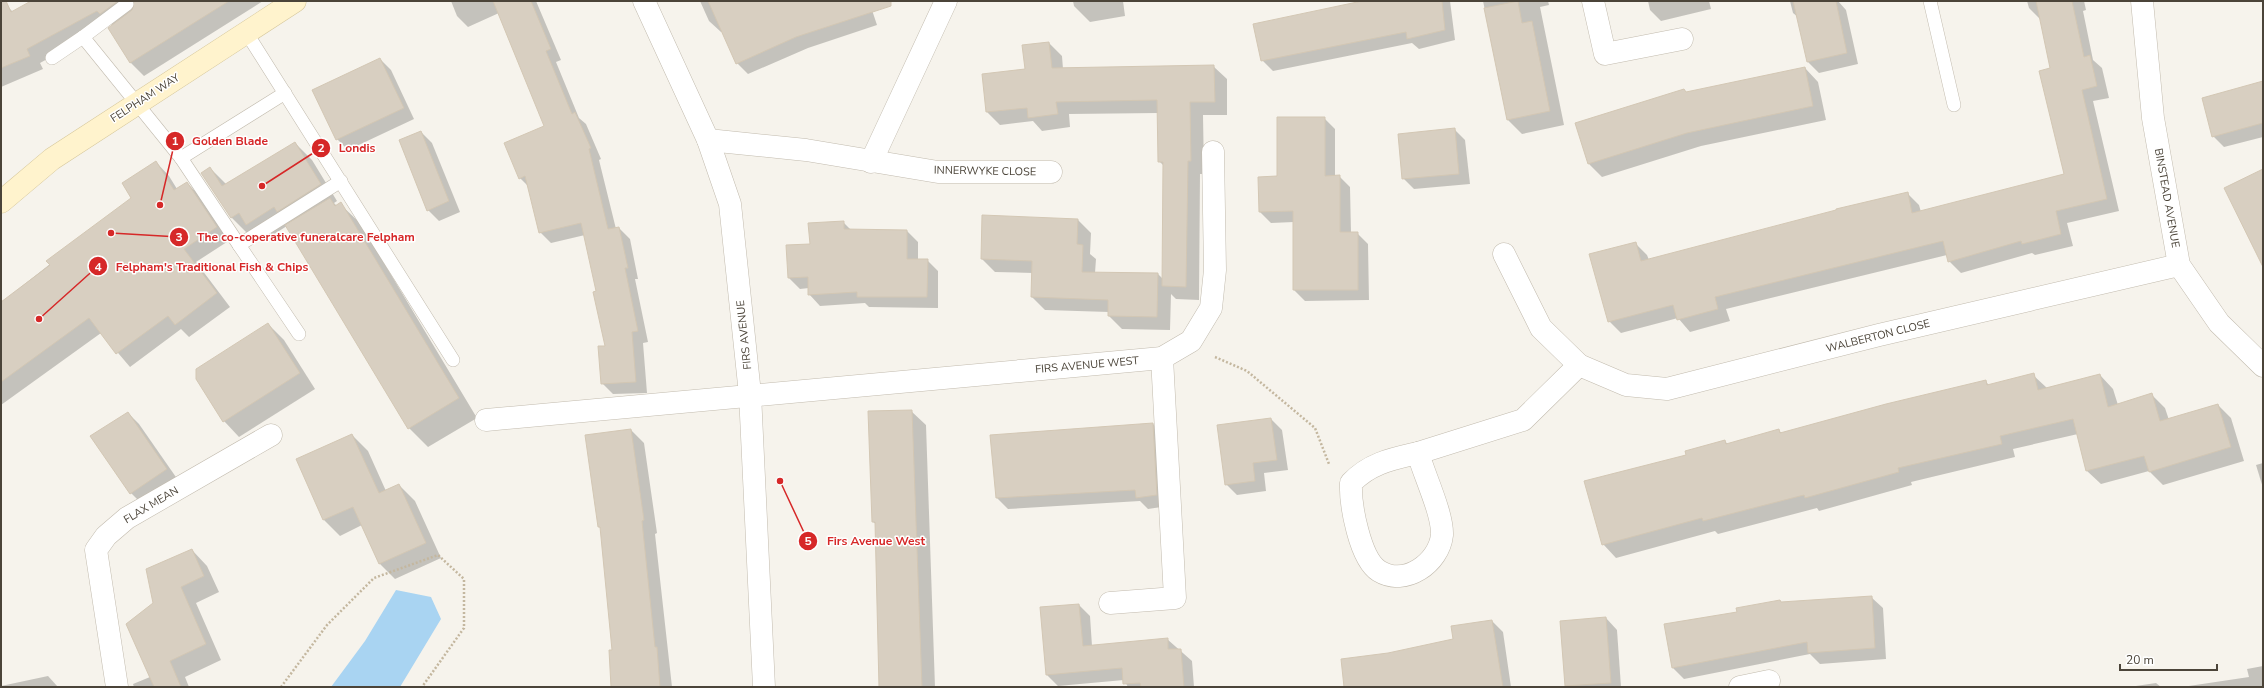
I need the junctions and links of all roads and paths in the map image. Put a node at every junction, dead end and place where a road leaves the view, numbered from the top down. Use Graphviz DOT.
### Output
graph roads {
  1 [pos="295,1"];
  2 [pos="644,1"];
  3 [pos="946,1"];
  4 [pos="1593,1"];
  5 [pos="1930,1"];
  6 [pos="2142,1"];
  7 [pos="127,4"];
  8 [pos="246,32"];
  9 [pos="82,37"];
  10 [pos="1682,39"];
  11 [pos="52,58"];
  12 [pos="285,93"];
  13 [pos="138,102"];
  14 [pos="1954,105"];
  15 [pos="708,140"];
  16 [pos="1213,152"];
  17 [pos="181,158"];
  18 [pos="871,162"];
  19 [pos="1051,172"];
  20 [pos="340,181"];
  21 [pos="1,202"];
  22 [pos="239,245"];
  23 [pos="1504,254"];
  24 [pos="2179,265"];
  25 [pos="299,334"];
  26 [pos="1191,341"];
  27 [pos="1162,358"];
  28 [pos="453,360"];
  29 [pos="1579,365"];
  30 [pos="2263,366"];
  31 [pos="750,394"];
  32 [pos="486,420"];
  33 [pos="271,435"];
  34 [pos="1418,453"];
  35 [pos="1352,483"];
  36 [pos="1110,603"];
  37 [pos="1769,681"];
  38 [pos="117,687"];
  39 [pos="281,687"];
  40 [pos="422,687"];
  41 [pos="764,687"];
  42 [pos="1740,687"];
  1 -- 8 [label="main road, FELPHAM WAY"];
  2 -- 15 [label="street, FIRS AVENUE"];
  3 -- 18 [label="street"];
  4 -- 10 [label="street"];
  5 -- 14 [label="lane"];
  6 -- 24 [label="street, BINSTEAD AVENUE"];
  7 -- 9 [label="lane"];
  8 -- 12 [label="lane"];
  8 -- 13 [label="main road, FELPHAM WAY"];
  9 -- 11 [label="lane"];
  9 -- 13 [label="lane"];
  12 -- 17 [label="lane"];
  12 -- 20 [label="lane"];
  13 -- 17 [label="lane"];
  13 -- 21 [label="main road, FELPHAM WAY"];
  15 -- 18 [label="street, INNERWYKE CLOSE"];
  15 -- 31 [label="street, FIRS AVENUE"];
  16 -- 26 [label="street, FIRS AVENUE WEST"];
  17 -- 22 [label="lane"];
  18 -- 19 [label="street, INNERWYKE CLOSE"];
  20 -- 22 [label="lane"];
  20 -- 28 [label="lane"];
  22 -- 25 [label="lane"];
  23 -- 29 [label="street, WALBERTON CLOSE"];
  24 -- 29 [label="street, WALBERTON CLOSE"];
  24 -- 30 [label="street, BINSTEAD AVENUE"];
  26 -- 27 [label="street, FIRS AVENUE WEST"];
  26 -- 35 [label="path"];
  27 -- 31 [label="street, FIRS AVENUE WEST"];
  27 -- 36 [label="street"];
  29 -- 34 [label="street"];
  31 -- 32 [label="street, FIRS AVENUE WEST"];
  31 -- 41 [label="street, FIRS AVENUE"];
  33 -- 38 [label="street, FLAX MEAN"];
  34 -- 35 [label="street"];
  34 -- 35 [label="street"];
  37 -- 42 [label="street"];
  39 -- 40 [label="path"];
}
